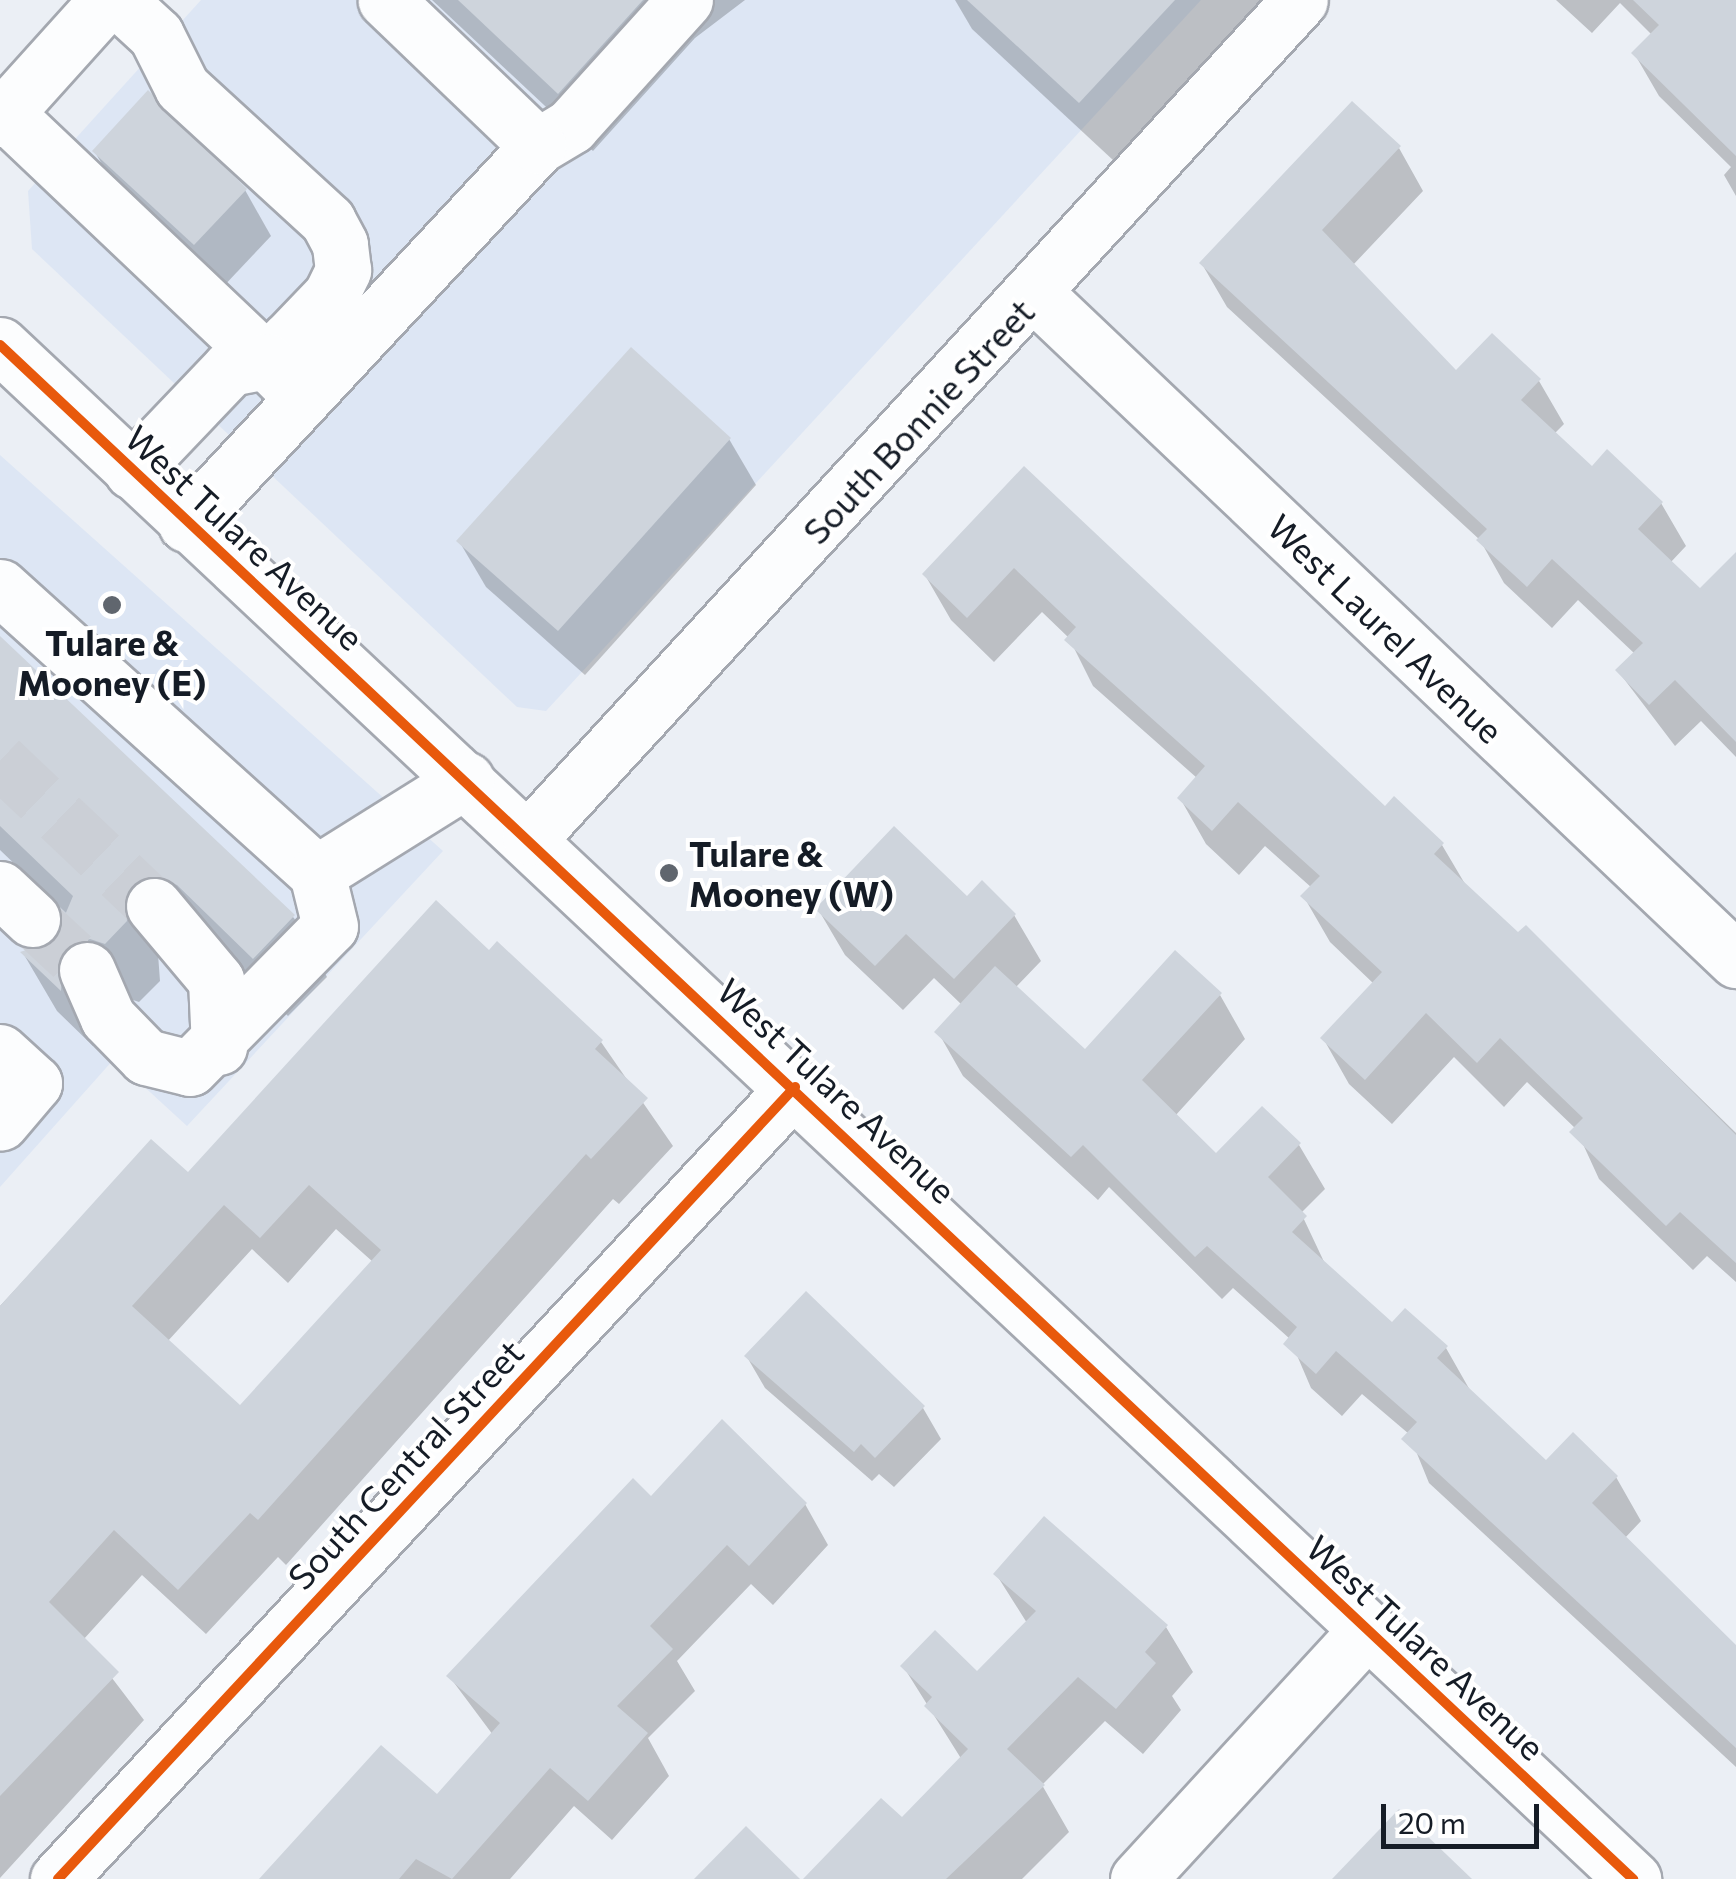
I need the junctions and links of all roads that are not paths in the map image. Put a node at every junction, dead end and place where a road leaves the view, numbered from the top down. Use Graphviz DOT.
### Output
graph roads {
  1 [pos="107,0"];
  2 [pos="118,0"];
  3 [pos="386,0"];
  4 [pos="685,0"];
  5 [pos="1300,0"];
  6 [pos="2,116"];
  7 [pos="538,146"];
  8 [pos="1036,295"];
  9 [pos="0,345"];
  10 [pos="284,380"];
  11 [pos="132,471"];
  12 [pos="186,524"];
  13 [pos="0,587"];
  14 [pos="466,780"];
  15 [pos="530,837"];
  16 [pos="317,873"];
  17 [pos="154,906"];
  18 [pos="1736,960"];
  19 [pos="87,970"];
  20 [pos="218,1047"];
  21 [pos="0,1052"];
  22 [pos="795,1087"];
  23 [pos="0,1122"];
  24 [pos="1368,1630"];
  25 [pos="58,1879"];
  26 [pos="1138,1879"];
  27 [pos="1633,1879"];
  1 -- 6 [label="street"];
  2 -- 10 [label="street"];
  3 -- 7 [label="street"];
  4 -- 7 [label="street"];
  5 -- 8 [label="street, South Bonnie Street"];
  6 -- 10 [label="street"];
  7 -- 10 [label="street"];
  8 -- 15 [label="street, South Bonnie Street"];
  8 -- 18 [label="street, West Laurel Avenue"];
  9 -- 11 [label="street, West Tulare Avenue"];
  10 -- 11 [label="street"];
  10 -- 12 [label="street"];
  11 -- 12 [label="street, West Tulare Avenue"];
  12 -- 14 [label="street, West Tulare Avenue"];
  13 -- 16 [label="street"];
  14 -- 15 [label="street, West Tulare Avenue"];
  14 -- 16 [label="street"];
  15 -- 22 [label="street, West Tulare Avenue"];
  16 -- 20 [label="street"];
  17 -- 20 [label="street"];
  19 -- 20 [label="street"];
  21 -- 23 [label="street"];
  22 -- 24 [label="street, West Tulare Avenue"];
  22 -- 25 [label="street, South Central Street"];
  24 -- 26 [label="street"];
  24 -- 27 [label="street, West Tulare Avenue"];
}
